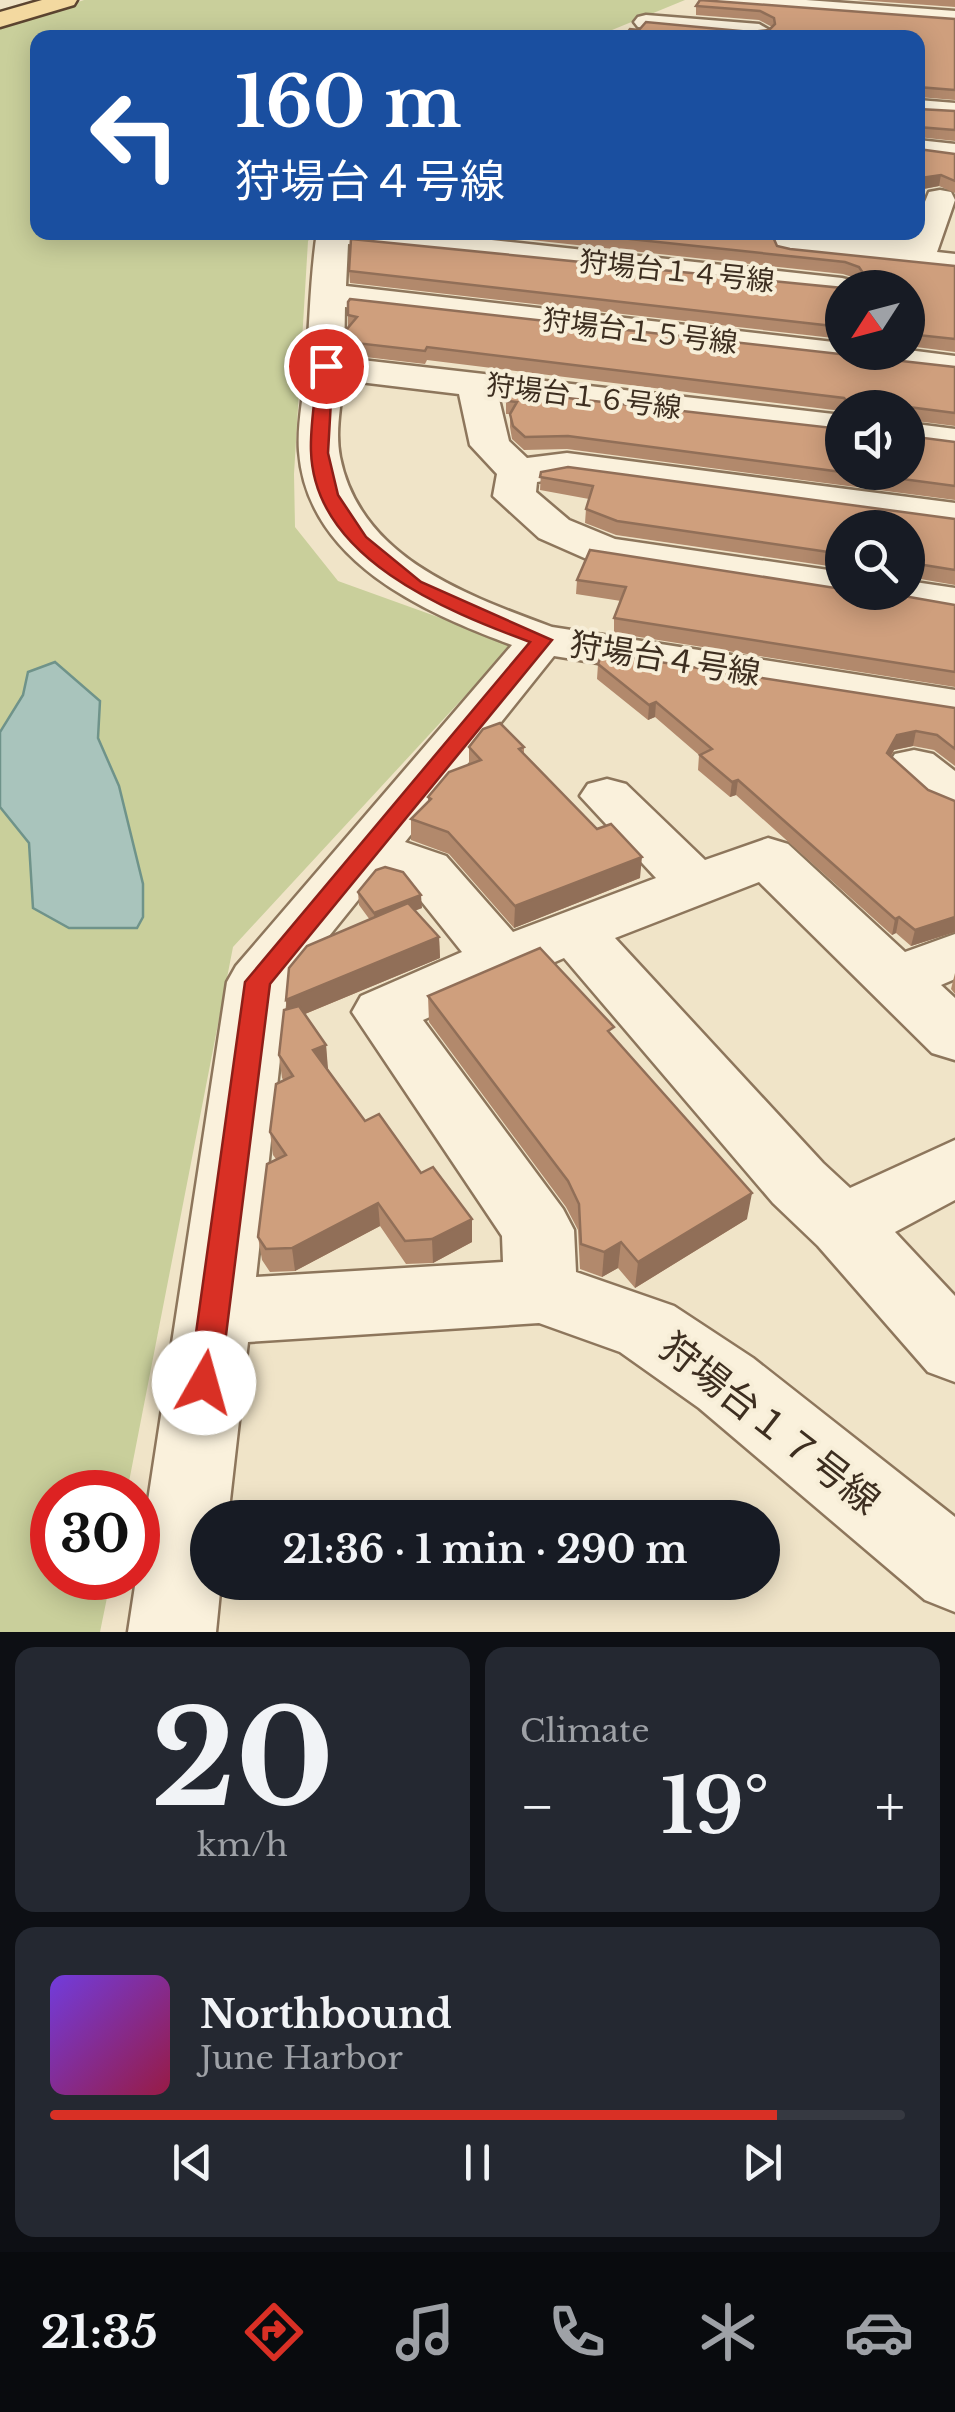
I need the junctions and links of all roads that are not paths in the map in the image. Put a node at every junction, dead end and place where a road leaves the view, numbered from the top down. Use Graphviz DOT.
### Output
graph roads {
  1 [pos="30,0"];
  2 [pos="66,0"];
  3 [pos="701,0"];
  4 [pos="714,0"];
  5 [pos="864,5"];
  6 [pos="0,9"];
  7 [pos="955,18"];
  8 [pos="0,20"];
  9 [pos="719,30"];
  10 [pos="854,30"];
  11 [pos="925,109"];
  12 [pos="955,111"];
  13 [pos="925,150"];
  14 [pos="955,153"];
  15 [pos="938,199"];
  16 [pos="333,240"];
  17 [pos="404,240"];
  18 [pos="757,240"];
  19 [pos="790,240"];
  20 [pos="955,264"];
  21 [pos="756,280"];
  22 [pos="825,286"];
  23 [pos="325,294"];
  24 [pos="732,341"];
  25 [pos="326,366"];
  26 [pos="955,367"];
  27 [pos="476,383"];
  28 [pos="706,410"];
  29 [pos="825,425"];
  30 [pos="925,437"];
  31 [pos="955,441"];
  32 [pos="518,472"];
  33 [pos="955,516"];
  34 [pos="825,583"];
  35 [pos="925,598"];
  36 [pos="955,602"];
  37 [pos="542,640"];
  38 [pos="955,705"];
  39 [pos="914,766"];
  40 [pos="608,796"];
  41 [pos="955,798"];
  42 [pos="367,850"];
  43 [pos="695,884"];
  44 [pos="574,931"];
  45 [pos="955,954"];
  46 [pos="502,959"];
  47 [pos="898,979"];
  48 [pos="955,1036"];
  49 [pos="955,1168"];
  50 [pos="843,1225"];
  51 [pos="540,1291"];
  52 [pos="214,1312"];
  53 [pos="955,1348"];
  54 [pos="955,1570"];
  55 [pos="172,1632"];
  1 -- 6 [label="main road"];
  2 -- 8 [label="main road"];
  3 -- 9 [label="street"];
  4 -- 5 [label="street"];
  5 -- 7 [label="street"];
  5 -- 10 [label="street"];
  11 -- 12 [label="street"];
  13 -- 14 [label="street"];
  15 -- 19 [label="street"];
  16 -- 23 [label="street, 狩場台４号線"];
  17 -- 21 [label="street, 狩場台１４号線"];
  18 -- 20 [label="street"];
  21 -- 22 [label="street, 狩場台１４号線"];
  21 -- 24 [label="street"];
  23 -- 24 [label="street, 狩場台１５号線"];
  23 -- 25 [label="street, 狩場台４号線"];
  24 -- 26 [label="street, 狩場台１５号線"];
  24 -- 28 [label="street"];
  25 -- 27 [label="street, 狩場台１６号線"];
  25 -- 37 [label="street, 狩場台４号線"];
  27 -- 28 [label="street, 狩場台１６号線"];
  27 -- 32 [label="street"];
  28 -- 29 [label="street, 狩場台１６号線"];
  30 -- 31 [label="street"];
  32 -- 33 [label="street"];
  32 -- 34 [label="street"];
  35 -- 36 [label="street"];
  37 -- 38 [label="street, 狩場台４号線"];
  37 -- 42 [label="street"];
  39 -- 41 [label="street"];
  40 -- 43 [label="street"];
  42 -- 46 [label="street"];
  42 -- 52 [label="street"];
  43 -- 44 [label="street"];
  43 -- 47 [label="street"];
  44 -- 46 [label="street"];
  44 -- 50 [label="street"];
  45 -- 47 [label="street"];
  46 -- 51 [label="street"];
  47 -- 48 [label="street"];
  49 -- 50 [label="street"];
  50 -- 53 [label="street"];
  51 -- 52 [label="street, 狩場台１７号線"];
  51 -- 54 [label="street, 狩場台１７号線"];
  52 -- 55 [label="street"];
}
